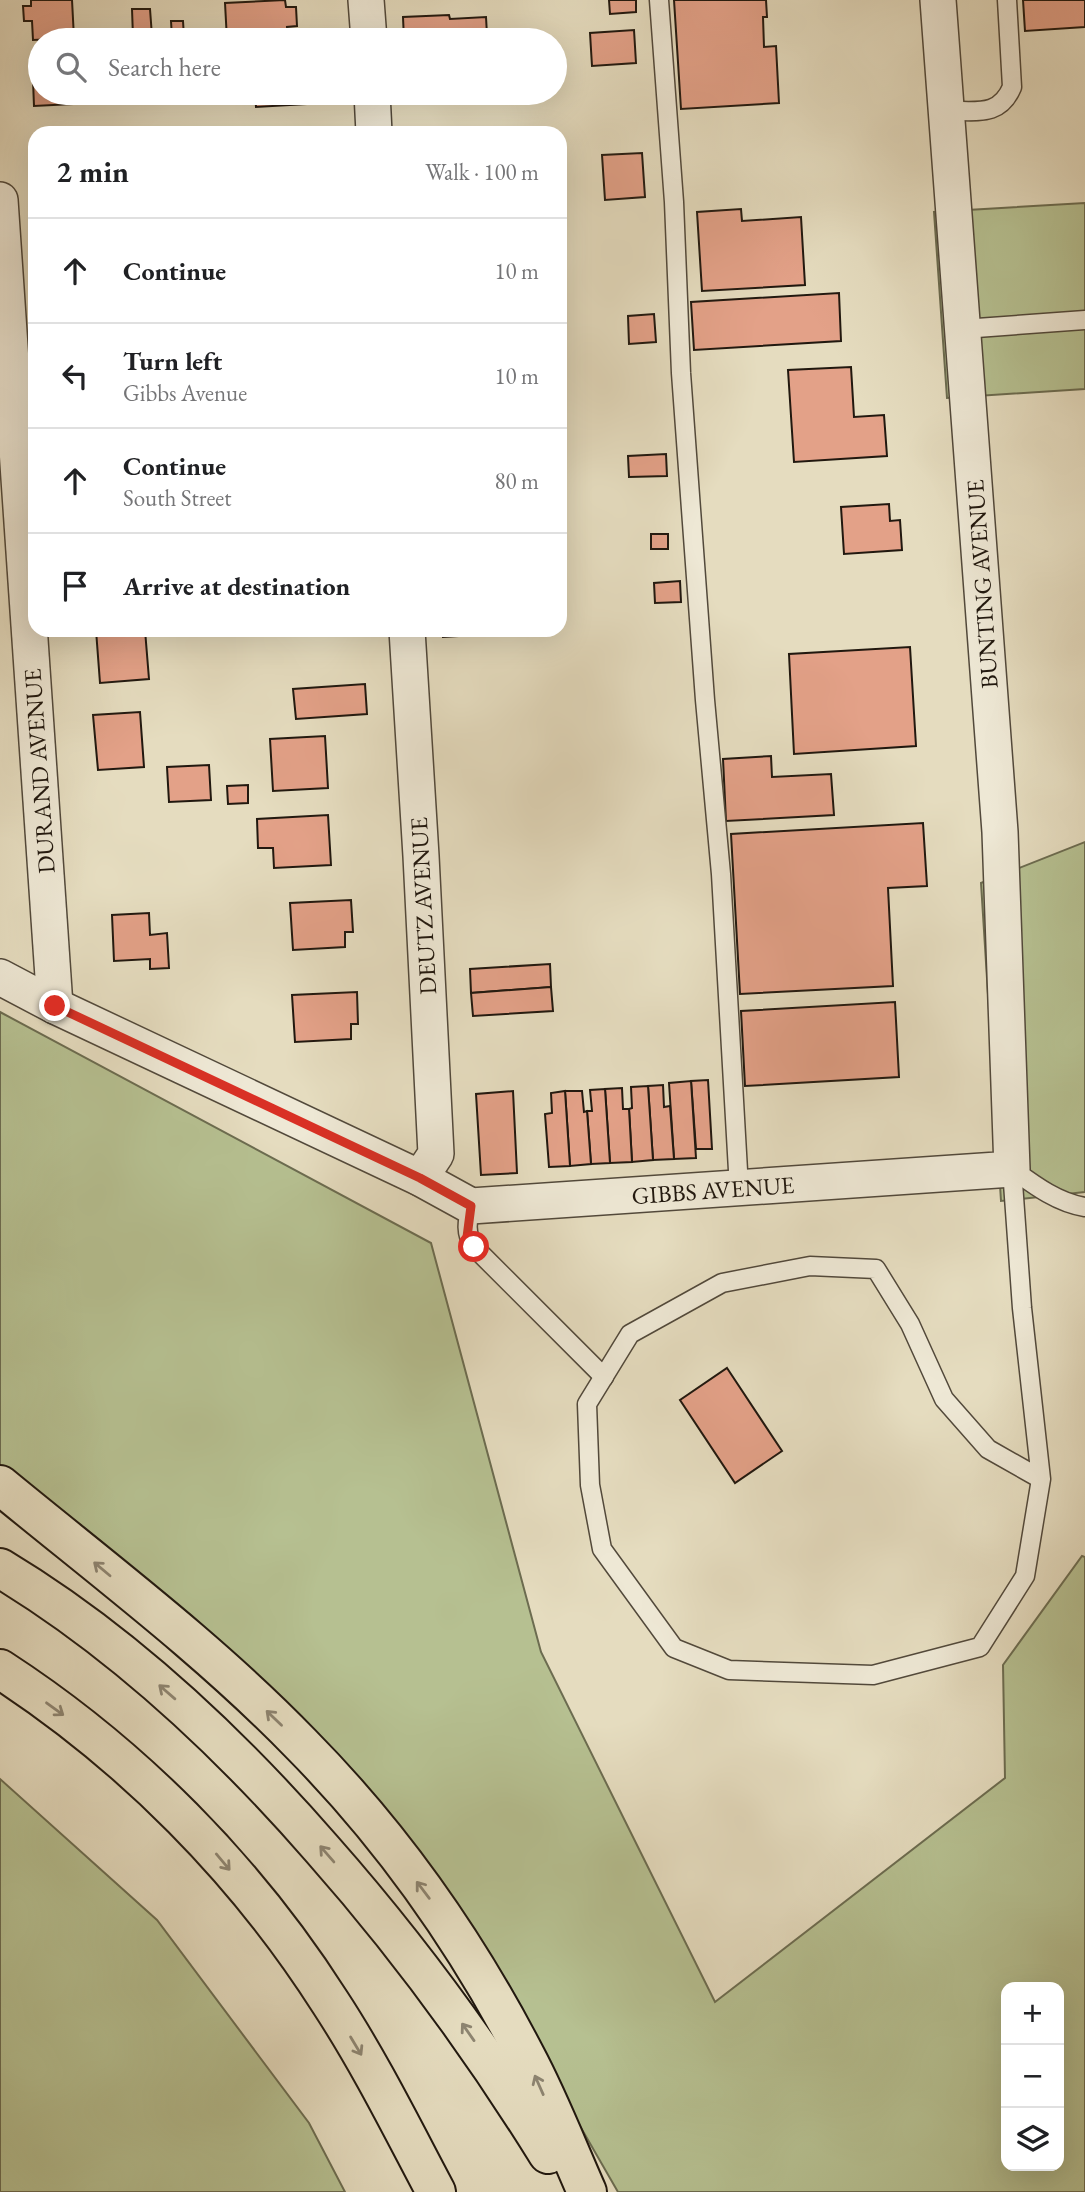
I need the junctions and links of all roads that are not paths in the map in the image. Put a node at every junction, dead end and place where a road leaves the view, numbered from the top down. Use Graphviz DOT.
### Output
graph roads {
  1 [pos="366,0"];
  2 [pos="659,0"];
  3 [pos="938,0"];
  4 [pos="1007,0"];
  5 [pos="368,28"];
  6 [pos="373,105"];
  7 [pos="946,111"];
  8 [pos="374,126"];
  9 [pos="0,200"];
  10 [pos="1085,320"];
  11 [pos="963,329"];
  12 [pos="28,610"];
  13 [pos="30,637"];
  14 [pos="407,637"];
  15 [pos="0,977"];
  16 [pos="55,1006"];
  17 [pos="1012,1169"];
  18 [pos="420,1178"];
  19 [pos="739,1188"];
  20 [pos="471,1206"];
  21 [pos="1085,1206"];
  22 [pos="604,1377"];
  23 [pos="1041,1479"];
  24 [pos="0,1485"];
  25 [pos="0,1568"];
  26 [pos="0,1669"];
  27 [pos="436,2192"];
  28 [pos="572,2192"];
  29 [pos="587,2192"];
  1 -- 5 [label="street"];
  2 -- 19 [label="lane"];
  3 -- 7 [label="street, BUNTING AVENUE"];
  4 -- 7 [label="lane"];
  6 -- 8 [label="street"];
  7 -- 11 [label="street, BUNTING AVENUE"];
  9 -- 12 [label="street, DURAND AVENUE"];
  10 -- 11 [label="lane"];
  11 -- 17 [label="street, BUNTING AVENUE"];
  13 -- 16 [label="street, DURAND AVENUE"];
  14 -- 18 [label="street, DEUTZ AVENUE"];
  15 -- 16 [label="street"];
  16 -- 18 [label="street"];
  17 -- 19 [label="street, GIBBS AVENUE"];
  17 -- 21 [label="lane"];
  17 -- 23 [label="lane"];
  18 -- 20 [label="street"];
  19 -- 20 [label="street, GIBBS AVENUE"];
  20 -- 22 [label="lane"];
  22 -- 23 [label="lane"];
  22 -- 23 [label="lane"];
  29 -- 24 [label="highway, one-way"];
  28 -- 25 [label="highway, one-way"];
  26 -- 27 [label="highway, one-way"];
}
